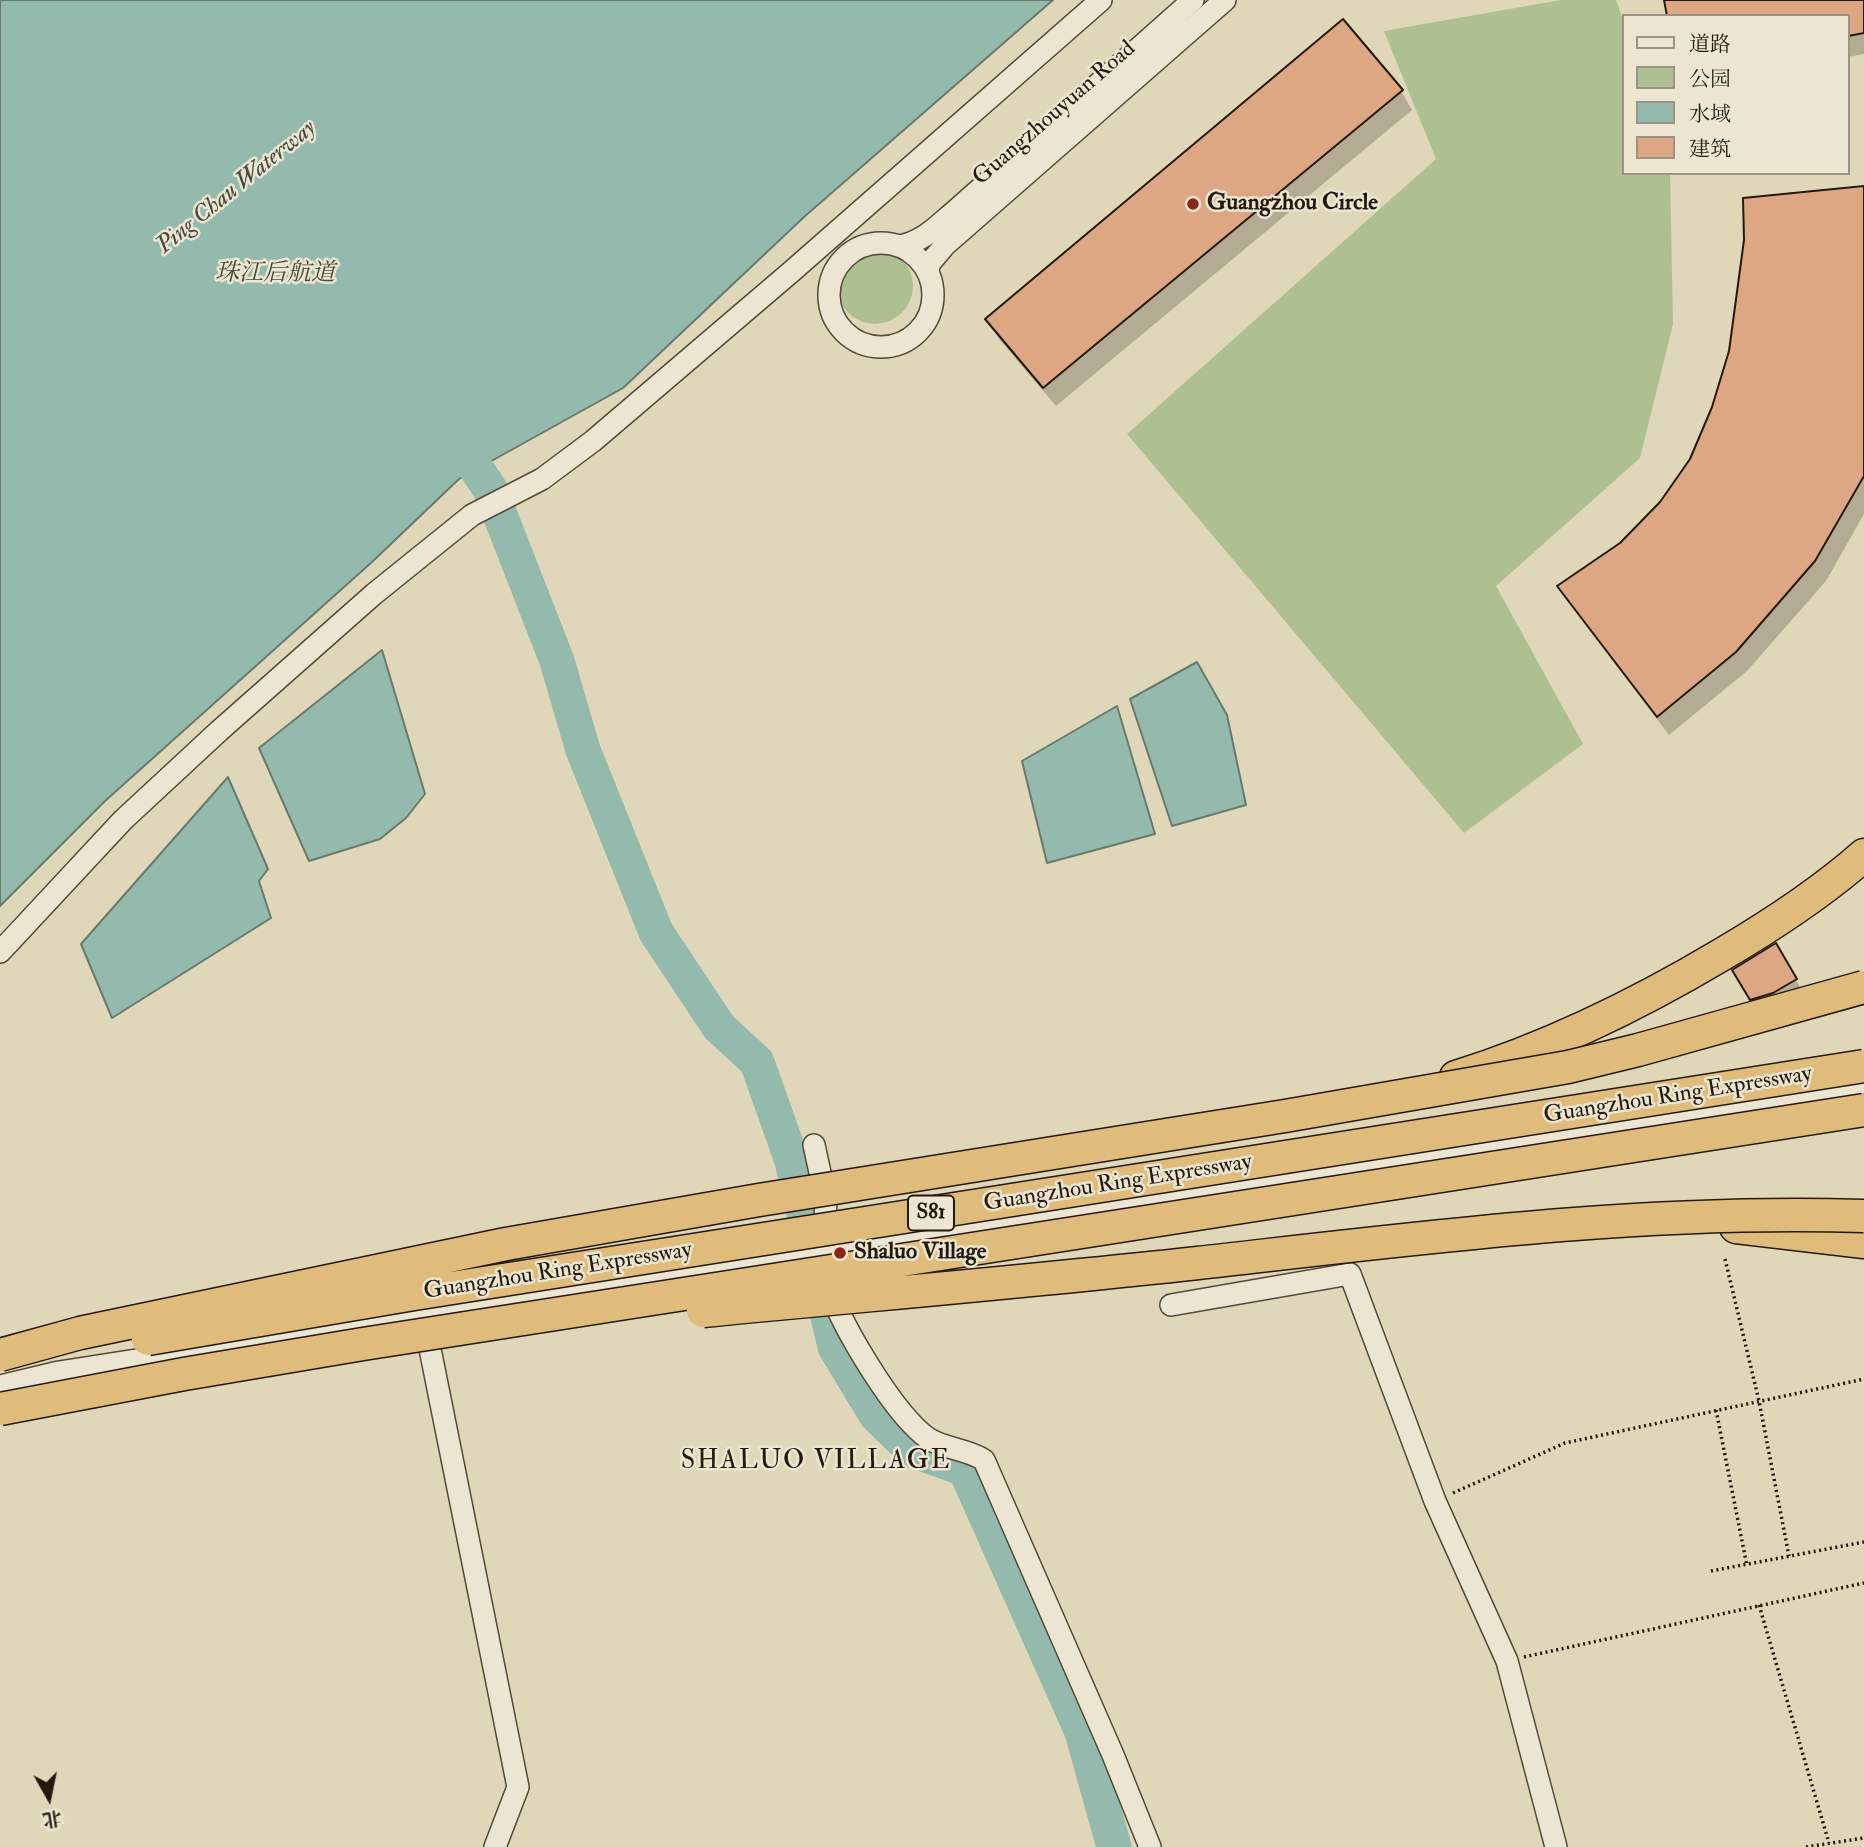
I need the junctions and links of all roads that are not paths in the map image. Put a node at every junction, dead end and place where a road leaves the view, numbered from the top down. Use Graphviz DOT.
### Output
graph roads {
  1 [pos="1101,0"];
  2 [pos="1193,0"];
  3 [pos="1225,0"];
  4 [pos="821,246"];
  5 [pos="899,246"];
  6 [pos="837,265"];
  7 [pos="928,273"];
  8 [pos="1864,855"];
  9 [pos="0,952"];
  10 [pos="1864,987"];
  11 [pos="1864,1066"];
  12 [pos="1864,1083"];
  13 [pos="1864,1110"];
  14 [pos="1285,1116"];
  15 [pos="814,1145"];
  16 [pos="1864,1216"];
  17 [pos="1864,1242"];
  18 [pos="1326,1248"];
  19 [pos="823,1254"];
  20 [pos="1171,1305"];
  21 [pos="423,1316"];
  22 [pos="363,1344"];
  23 [pos="0,1355"];
  24 [pos="0,1367"];
  25 [pos="0,1386"];
  26 [pos="0,1409"];
  27 [pos="495,1847"];
  28 [pos="1150,1847"];
  29 [pos="1556,1847"];
  1 -- 4 [label="street"];
  2 -- 5 [label="street, Guangzhouyuan Road"];
  3 -- 7 [label="street, Guangzhouyuan Road"];
  4 -- 6 [label="street"];
  4 -- 9 [label="street"];
  5 -- 6 [label="street"];
  5 -- 7 [label="street"];
  6 -- 7 [label="street"];
  8 -- 14 [label="highway, bridge"];
  10 -- 14 [label="highway, bridge"];
  11 -- 24 [label="highway, Guangzhou Ring Expressway / S81, bridge"];
  12 -- 19 [label="street"];
  13 -- 22 [label="highway, Guangzhou Ring Expressway / S81, bridge"];
  14 -- 23 [label="highway, bridge"];
  15 -- 19 [label="street"];
  16 -- 18 [label="highway, bridge"];
  17 -- 18 [label="highway, bridge"];
  18 -- 22 [label="highway, bridge"];
  19 -- 21 [label="street"];
  19 -- 28 [label="street"];
  20 -- 29 [label="street"];
  21 -- 25 [label="street"];
  21 -- 27 [label="street"];
  22 -- 26 [label="highway, Guangzhou Ring Expressway / S81, bridge"];
}
